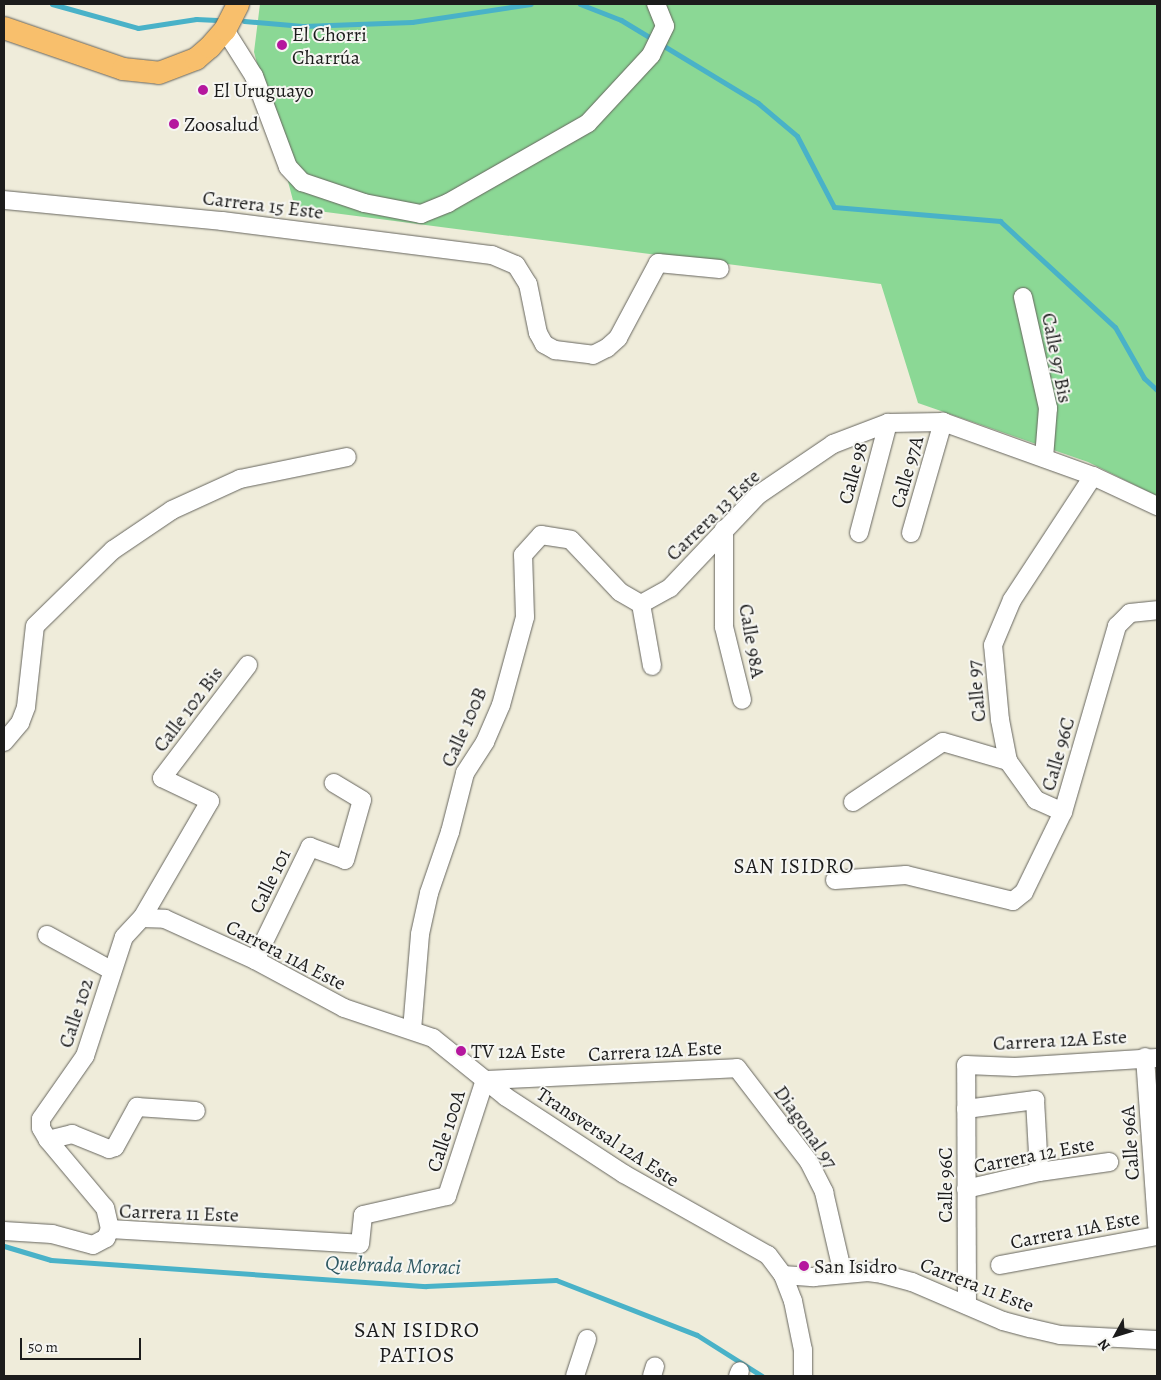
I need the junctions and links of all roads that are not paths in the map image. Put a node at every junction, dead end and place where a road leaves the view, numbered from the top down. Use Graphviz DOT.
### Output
graph roads {
  1 [pos="238,4"];
  2 [pos="656,4"];
  3 [pos="4,28"];
  4 [pos="225,30"];
  5 [pos="4,200"];
  6 [pos="720,269"];
  7 [pos="1023,297"];
  8 [pos="943,422"];
  9 [pos="888,423"];
  10 [pos="347,457"];
  11 [pos="1044,458"];
  12 [pos="1093,476"];
  13 [pos="1157,506"];
  14 [pos="724,529"];
  15 [pos="858,533"];
  16 [pos="911,533"];
  17 [pos="641,604"];
  18 [pos="1157,610"];
  19 [pos="248,665"];
  20 [pos="652,666"];
  21 [pos="742,700"];
  22 [pos="4,742"];
  23 [pos="1008,761"];
  24 [pos="334,783"];
  25 [pos="210,801"];
  26 [pos="853,802"];
  27 [pos="1063,812"];
  28 [pos="834,880"];
  29 [pos="142,918"];
  30 [pos="47,935"];
  31 [pos="255,960"];
  32 [pos="111,970"];
  33 [pos="412,1030"];
  34 [pos="1151,1057"];
  35 [pos="966,1065"];
  36 [pos="736,1068"];
  37 [pos="485,1080"];
  38 [pos="966,1109"];
  39 [pos="196,1111"];
  40 [pos="48,1140"];
  41 [pos="1109,1162"];
  42 [pos="1039,1172"];
  43 [pos="966,1189"];
  44 [pos="1157,1226"];
  45 [pos="110,1229"];
  46 [pos="4,1232"];
  47 [pos="1157,1236"];
  48 [pos="360,1244"];
  49 [pos="1000,1265"];
  50 [pos="783,1274"];
  51 [pos="843,1274"];
  52 [pos="968,1305"];
  53 [pos="587,1339"];
  54 [pos="1157,1340"];
  55 [pos="575,1376"];
  56 [pos="802,1376"];
  1 -- 4 [label="main road"];
  2 -- 4 [label="street"];
  3 -- 4 [label="main road"];
  5 -- 6 [label="street, Carrera 15 Este"];
  7 -- 11 [label="street, Calle 97 Bis"];
  8 -- 9 [label="street, Carrera 13 Este"];
  8 -- 11 [label="street, Carrera 13 Este"];
  8 -- 16 [label="street, Calle 97A"];
  9 -- 14 [label="street, Carrera 13 Este"];
  9 -- 15 [label="street, Calle 98"];
  10 -- 22 [label="street"];
  11 -- 12 [label="street, Carrera 13 Este"];
  12 -- 13 [label="street, Carrera 13 Este"];
  12 -- 23 [label="street, Calle 97"];
  14 -- 17 [label="street, Carrera 13 Este"];
  14 -- 21 [label="street, Calle 98A"];
  17 -- 20 [label="street"];
  17 -- 33 [label="street, Calle 100B"];
  18 -- 27 [label="street, Calle 96C"];
  19 -- 25 [label="street, Calle 102 Bis"];
  23 -- 26 [label="street"];
  23 -- 27 [label="street, Calle 97"];
  24 -- 31 [label="street, Calle 101"];
  25 -- 29 [label="street, Calle 102"];
  27 -- 28 [label="street, Calle 96C"];
  29 -- 31 [label="street, Carrera 11A Este"];
  29 -- 32 [label="street, Calle 102"];
  30 -- 32 [label="street"];
  31 -- 33 [label="street, Carrera 11A Este"];
  32 -- 40 [label="street, Calle 102"];
  33 -- 37 [label="street, Transversal 12A Este"];
  34 -- 35 [label="street, Carrera 12A Este"];
  34 -- 44 [label="street, Calle 96A"];
  35 -- 38 [label="street, Calle 96C"];
  36 -- 37 [label="street, Carrera 12A Este"];
  36 -- 51 [label="street, Diagonal 97"];
  37 -- 48 [label="street, Calle 100A"];
  37 -- 50 [label="street, Transversal 12A Este"];
  38 -- 42 [label="street"];
  38 -- 43 [label="street, Calle 96C"];
  39 -- 40 [label="street"];
  40 -- 45 [label="street, Calle 102"];
  41 -- 42 [label="street, Carrera 12 Este"];
  42 -- 43 [label="street, Carrera 12 Este"];
  43 -- 52 [label="street, Calle 96C"];
  45 -- 46 [label="street, Carrera 11 Este"];
  45 -- 48 [label="street, Carrera 11 Este"];
  47 -- 49 [label="street, Carrera 11A Este"];
  50 -- 51 [label="street, Carrera 11 Este"];
  50 -- 56 [label="street"];
  51 -- 52 [label="street, Carrera 11 Este"];
  52 -- 54 [label="street, Carrera 11 Este"];
  53 -- 55 [label="street"];
}
